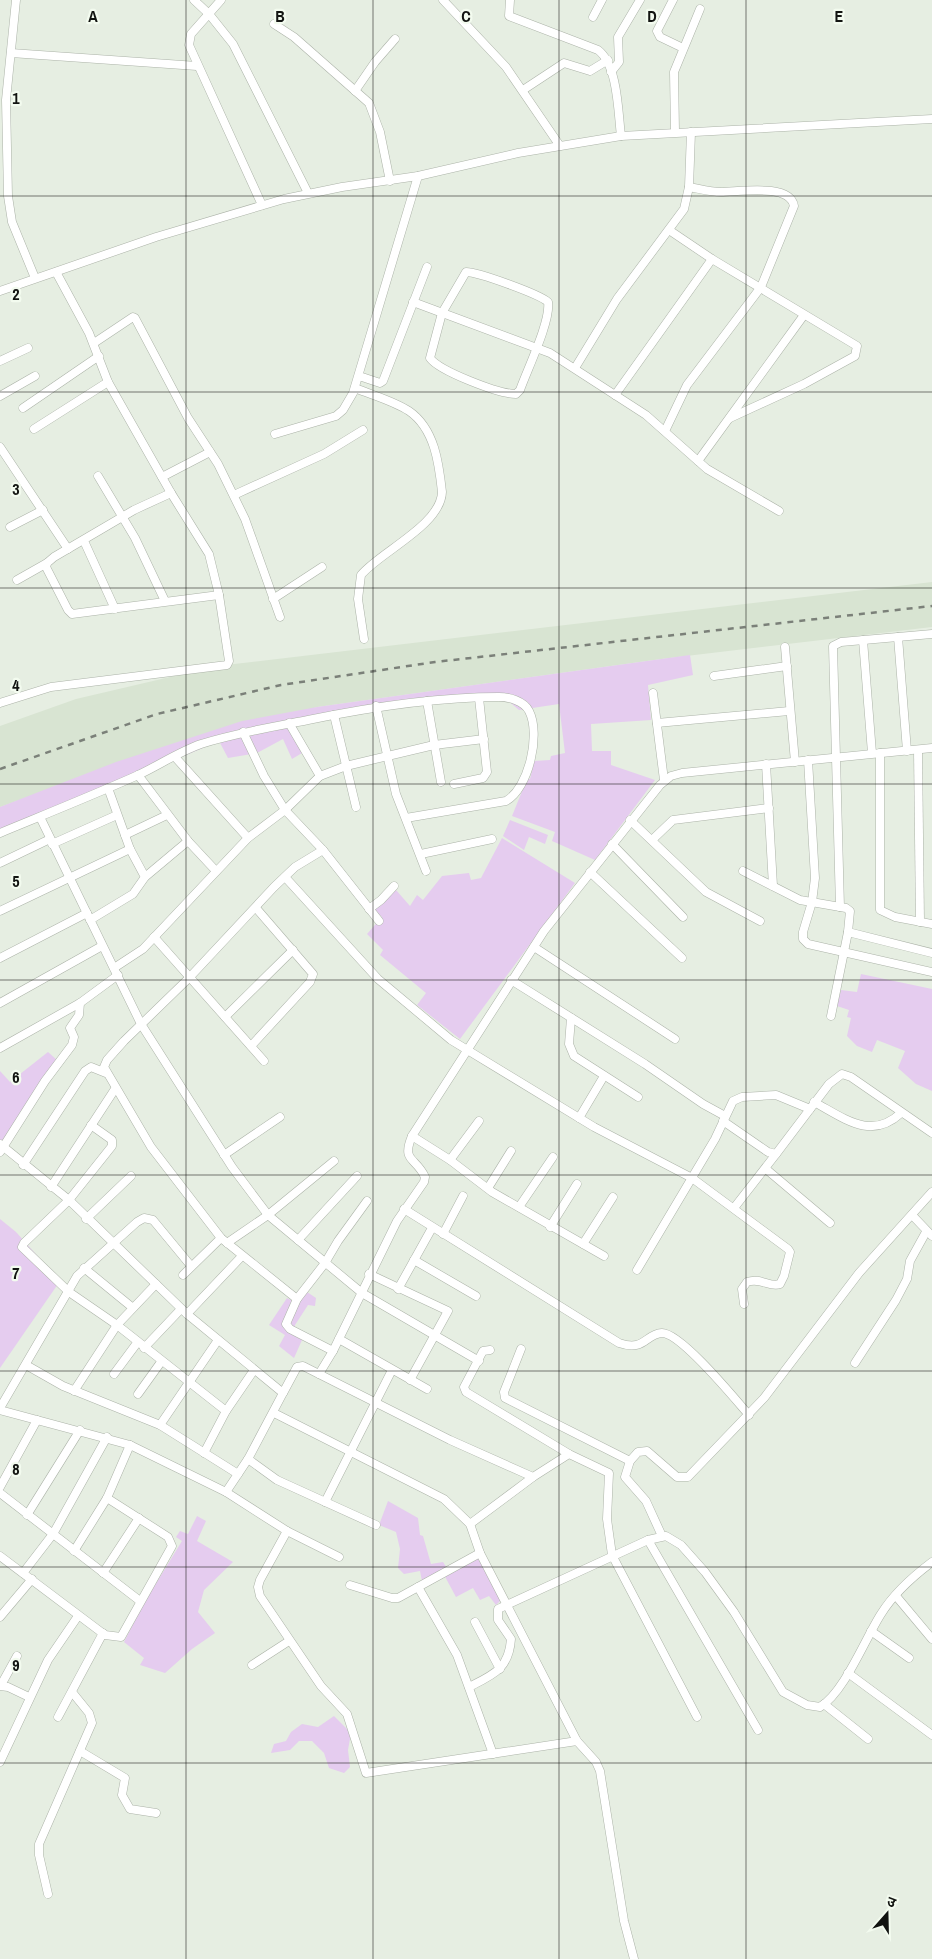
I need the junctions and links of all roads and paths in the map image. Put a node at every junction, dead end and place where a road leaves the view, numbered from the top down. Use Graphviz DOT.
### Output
graph roads {
  1 [pos="16,0"];
  2 [pos="194,0"];
  3 [pos="221,0"];
  4 [pos="444,0"];
  5 [pos="510,0"];
  6 [pos="602,0"];
  7 [pos="640,0"];
  8 [pos="673,0"];
  9 [pos="700,9"];
  10 [pos="209,14"];
  11 [pos="593,17"];
  12 [pos="274,24"];
  13 [pos="395,39"];
  14 [pos="683,48"];
  15 [pos="11,53"];
  16 [pos="608,60"];
  17 [pos="197,66"];
  18 [pos="611,72"];
  19 [pos="523,90"];
  20 [pos="355,91"];
  21 [pos="932,119"];
  22 [pos="676,132"];
  23 [pos="690,132"];
  24 [pos="621,136"];
  25 [pos="560,146"];
  26 [pos="418,176"];
  27 [pos="390,181"];
  28 [pos="689,187"];
  29 [pos="308,193"];
  30 [pos="262,205"];
  31 [pos="669,230"];
  32 [pos="712,259"];
  33 [pos="427,267"];
  34 [pos="56,272"];
  35 [pos="35,278"];
  36 [pos="761,287"];
  37 [pos="0,292"];
  38 [pos="413,302"];
  39 [pos="442,313"];
  40 [pos="804,315"];
  41 [pos="94,343"];
  42 [pos="537,347"];
  43 [pos="28,348"];
  44 [pos="99,356"];
  45 [pos="0,361"];
  46 [pos="575,368"];
  47 [pos="35,376"];
  48 [pos="359,376"];
  49 [pos="108,382"];
  50 [pos="355,388"];
  51 [pos="615,395"];
  52 [pos="0,396"];
  53 [pos="23,408"];
  54 [pos="730,418"];
  55 [pos="34,429"];
  56 [pos="363,430"];
  57 [pos="665,431"];
  58 [pos="275,434"];
  59 [pos="0,447"];
  60 [pos="210,452"];
  61 [pos="698,461"];
  62 [pos="98,476"];
  63 [pos="162,477"];
  64 [pos="171,493"];
  65 [pos="234,495"];
  66 [pos="43,510"];
  67 [pos="780,511"];
  68 [pos="123,517"];
  69 [pos="10,527"];
  70 [pos="84,541"];
  71 [pos="68,549"];
  72 [pos="47,563"];
  73 [pos="322,567"];
  74 [pos="17,580"];
  75 [pos="219,595"];
  76 [pos="273,599"];
  77 [pos="165,601"];
  78 [pos="115,609"];
  79 [pos="280,617"];
  80 [pos="932,634"];
  81 [pos="898,637"];
  82 [pos="364,639"];
  83 [pos="863,640"];
  84 [pos="786,647"];
  85 [pos="787,666"];
  86 [pos="714,676"];
  87 [pos="653,693"];
  88 [pos="479,698"];
  89 [pos="427,701"];
  90 [pos="0,703"];
  91 [pos="376,706"];
  92 [pos="789,711"];
  93 [pos="334,715"];
  94 [pos="657,723"];
  95 [pos="289,724"];
  96 [pos="243,732"];
  97 [pos="484,739"];
  98 [pos="434,745"];
  99 [pos="932,748"];
  100 [pos="918,750"];
  101 [pos="908,751"];
  102 [pos="876,753"];
  103 [pos="174,756"];
  104 [pos="388,756"];
  105 [pos="836,757"];
  106 [pos="808,760"];
  107 [pos="795,762"];
  108 [pos="766,764"];
  109 [pos="346,766"];
  110 [pos="138,775"];
  111 [pos="320,776"];
  112 [pos="664,780"];
  113 [pos="441,782"];
  114 [pos="454,784"];
  115 [pos="108,788"];
  116 [pos="356,807"];
  117 [pos="769,808"];
  118 [pos="285,810"];
  119 [pos="117,815"];
  120 [pos="168,815"];
  121 [pos="40,817"];
  122 [pos="406,818"];
  123 [pos="630,820"];
  124 [pos="0,833"];
  125 [pos="125,835"];
  126 [pos="248,838"];
  127 [pos="492,840"];
  128 [pos="652,840"];
  129 [pos="188,841"];
  130 [pos="51,842"];
  131 [pos="612,844"];
  132 [pos="130,849"];
  133 [pos="322,850"];
  134 [pos="421,854"];
  135 [pos="0,863"];
  136 [pos="216,871"];
  137 [pos="426,871"];
  138 [pos="743,871"];
  139 [pos="590,872"];
  140 [pos="145,877"];
  141 [pos="285,877"];
  142 [pos="70,879"];
  143 [pos="394,886"];
  144 [pos="772,886"];
  145 [pos="812,902"];
  146 [pos="840,907"];
  147 [pos="256,908"];
  148 [pos="368,909"];
  149 [pos="0,911"];
  150 [pos="88,916"];
  151 [pos="683,917"];
  152 [pos="379,921"];
  153 [pos="760,921"];
  154 [pos="920,922"];
  155 [pos="932,924"];
  156 [pos="848,932"];
  157 [pos="154,938"];
  158 [pos="102,946"];
  159 [pos="534,947"];
  160 [pos="293,950"];
  161 [pos="844,952"];
  162 [pos="932,953"];
  163 [pos="0,958"];
  164 [pos="682,958"];
  165 [pos="116,971"];
  166 [pos="932,972"];
  167 [pos="188,978"];
  168 [pos="511,980"];
  169 [pos="0,1003"];
  170 [pos="80,1003"];
  171 [pos="831,1016"];
  172 [pos="225,1017"];
  173 [pos="572,1018"];
  174 [pos="140,1024"];
  175 [pos="675,1039"];
  176 [pos="251,1046"];
  177 [pos="0,1048"];
  178 [pos="468,1051"];
  179 [pos="264,1061"];
  180 [pos="106,1073"];
  181 [pos="604,1076"];
  182 [pos="115,1089"];
  183 [pos="638,1097"];
  184 [pos="812,1106"];
  185 [pos="901,1113"];
  186 [pos="280,1117"];
  187 [pos="579,1118"];
  188 [pos="724,1118"];
  189 [pos="479,1121"];
  190 [pos="91,1125"];
  191 [pos="932,1133"];
  192 [pos="412,1136"];
  193 [pos="1,1148"];
  194 [pos="511,1151"];
  195 [pos="776,1154"];
  196 [pos="224,1155"];
  197 [pos="553,1157"];
  198 [pos="450,1160"];
  199 [pos="334,1162"];
  200 [pos="23,1165"];
  201 [pos="766,1169"];
  202 [pos="131,1176"];
  203 [pos="357,1176"];
  204 [pos="692,1178"];
  205 [pos="577,1184"];
  206 [pos="51,1187"];
  207 [pos="488,1188"];
  208 [pos="932,1192"];
  209 [pos="464,1196"];
  210 [pos="613,1197"];
  211 [pos="69,1200"];
  212 [pos="367,1201"];
  213 [pos="519,1207"];
  214 [pos="734,1208"];
  215 [pos="404,1209"];
  216 [pos="268,1215"];
  217 [pos="912,1215"];
  218 [pos="86,1219"];
  219 [pos="830,1223"];
  220 [pos="550,1227"];
  221 [pos="432,1228"];
  222 [pos="443,1234"];
  223 [pos="929,1234"];
  224 [pos="224,1240"];
  225 [pos="298,1240"];
  226 [pos="114,1244"];
  227 [pos="583,1244"];
  228 [pos="242,1256"];
  229 [pos="604,1256"];
  230 [pos="414,1260"];
  231 [pos="325,1264"];
  232 [pos="191,1266"];
  233 [pos="84,1268"];
  234 [pos="637,1270"];
  235 [pos="369,1274"];
  236 [pos="183,1275"];
  237 [pos="156,1284"];
  238 [pos="398,1289"];
  239 [pos="69,1292"];
  240 [pos="362,1293"];
  241 [pos="476,1296"];
  242 [pos="297,1299"];
  243 [pos="744,1304"];
  244 [pos="133,1308"];
  245 [pos="184,1311"];
  246 [pos="118,1325"];
  247 [pos="434,1335"];
  248 [pos="339,1339"];
  249 [pos="218,1340"];
  250 [pos="141,1346"];
  251 [pos="522,1349"];
  252 [pos="490,1350"];
  253 [pos="333,1351"];
  254 [pos="479,1361"];
  255 [pos="161,1362"];
  256 [pos="855,1363"];
  257 [pos="26,1365"];
  258 [pos="254,1370"];
  259 [pos="392,1370"];
  260 [pos="114,1374"];
  261 [pos="319,1374"];
  262 [pos="410,1380"];
  263 [pos="188,1383"];
  264 [pos="427,1389"];
  265 [pos="74,1391"];
  266 [pos="283,1392"];
  267 [pos="138,1394"];
  268 [pos="376,1404"];
  269 [pos="0,1409"];
  270 [pos="226,1412"];
  271 [pos="274,1413"];
  272 [pos="749,1415"];
  273 [pos="37,1420"];
  274 [pos="160,1426"];
  275 [pos="80,1430"];
  276 [pos="107,1437"];
  277 [pos="130,1445"];
  278 [pos="350,1451"];
  279 [pos="204,1454"];
  280 [pos="569,1454"];
  281 [pos="248,1459"];
  282 [pos="630,1461"];
  283 [pos="238,1474"];
  284 [pos="610,1475"];
  285 [pos="533,1477"];
  286 [pos="625,1477"];
  287 [pos="0,1487"];
  288 [pos="226,1492"];
  289 [pos="0,1493"];
  290 [pos="107,1498"];
  291 [pos="325,1502"];
  292 [pos="28,1515"];
  293 [pos="139,1518"];
  294 [pos="470,1524"];
  295 [pos="376,1525"];
  296 [pos="287,1531"];
  297 [pos="53,1534"];
  298 [pos="662,1536"];
  299 [pos="648,1540"];
  300 [pos="74,1551"];
  301 [pos="480,1553"];
  302 [pos="612,1555"];
  303 [pos="0,1556"];
  304 [pos="339,1557"];
  305 [pos="932,1562"];
  306 [pos="23,1573"];
  307 [pos="103,1573"];
  308 [pos="32,1579"];
  309 [pos="350,1585"];
  310 [pos="418,1588"];
  311 [pos="896,1596"];
  312 [pos="140,1601"];
  313 [pos="507,1604"];
  314 [pos="78,1616"];
  315 [pos="0,1617"];
  316 [pos="475,1622"];
  317 [pos="871,1631"];
  318 [pos="103,1634"];
  319 [pos="932,1639"];
  320 [pos="289,1641"];
  321 [pos="17,1656"];
  322 [pos="909,1658"];
  323 [pos="252,1665"];
  324 [pos="500,1670"];
  325 [pos="848,1673"];
  326 [pos="0,1686"];
  327 [pos="469,1687"];
  328 [pos="72,1692"];
  329 [pos="29,1697"];
  330 [pos="824,1704"];
  331 [pos="697,1717"];
  332 [pos="58,1718"];
  333 [pos="758,1730"];
  334 [pos="932,1735"];
  335 [pos="868,1739"];
  336 [pos="577,1741"];
  337 [pos="80,1751"];
  338 [pos="493,1754"];
  339 [pos="0,1762"];
  340 [pos="156,1813"];
  341 [pos="48,1894"];
  342 [pos="634,1959"];
  1 -- 15 [label="street"];
  2 -- 10 [label="street"];
  3 -- 10 [label="street"];
  4 -- 19 [label="street"];
  5 -- 16 [label="street"];
  6 -- 11 [label="street"];
  7 -- 18 [label="street"];
  8 -- 14 [label="street"];
  9 -- 14 [label="street"];
  10 -- 17 [label="street"];
  10 -- 29 [label="street"];
  12 -- 20 [label="street"];
  13 -- 20 [label="street"];
  14 -- 22 [label="street"];
  15 -- 17 [label="street"];
  15 -- 35 [label="street"];
  16 -- 18 [label="street"];
  16 -- 19 [label="street"];
  17 -- 30 [label="street"];
  18 -- 24 [label="street"];
  19 -- 25 [label="street"];
  20 -- 27 [label="street"];
  21 -- 23 [label="street"];
  22 -- 23 [label="street"];
  22 -- 24 [label="street"];
  23 -- 28 [label="street"];
  24 -- 25 [label="street"];
  25 -- 26 [label="street"];
  26 -- 27 [label="street"];
  26 -- 48 [label="street"];
  27 -- 29 [label="street"];
  28 -- 31 [label="street"];
  28 -- 36 [label="street"];
  29 -- 30 [label="street"];
  30 -- 34 [label="street"];
  31 -- 32 [label="street"];
  31 -- 46 [label="street"];
  32 -- 36 [label="street"];
  32 -- 51 [label="street"];
  33 -- 38 [label="street"];
  34 -- 35 [label="street"];
  34 -- 41 [label="street"];
  35 -- 37 [label="street"];
  36 -- 40 [label="street"];
  36 -- 57 [label="street"];
  38 -- 39 [label="street"];
  38 -- 48 [label="street"];
  39 -- 42 [label="street"];
  39 -- 42 [label="street"];
  39 -- 42 [label="street"];
  40 -- 54 [label="street"];
  40 -- 54 [label="street"];
  41 -- 44 [label="street"];
  41 -- 60 [label="street"];
  42 -- 46 [label="street"];
  43 -- 45 [label="street"];
  44 -- 49 [label="street"];
  44 -- 53 [label="street"];
  46 -- 51 [label="street"];
  47 -- 52 [label="street"];
  48 -- 50 [label="street"];
  49 -- 55 [label="street"];
  49 -- 63 [label="street"];
  50 -- 58 [label="street"];
  50 -- 82 [label="street"];
  51 -- 57 [label="street"];
  54 -- 61 [label="street"];
  56 -- 65 [label="street"];
  57 -- 61 [label="street"];
  59 -- 66 [label="street"];
  60 -- 63 [label="street"];
  60 -- 65 [label="street"];
  61 -- 67 [label="street"];
  62 -- 68 [label="street"];
  63 -- 64 [label="street"];
  64 -- 68 [label="street"];
  64 -- 75 [label="street"];
  65 -- 76 [label="street"];
  66 -- 69 [label="street"];
  66 -- 71 [label="street"];
  68 -- 70 [label="street"];
  68 -- 77 [label="street"];
  70 -- 71 [label="street"];
  70 -- 78 [label="street"];
  71 -- 72 [label="street"];
  72 -- 74 [label="street"];
  72 -- 78 [label="street"];
  73 -- 76 [label="street"];
  75 -- 77 [label="street"];
  75 -- 90 [label="street"];
  76 -- 79 [label="street"];
  77 -- 78 [label="street"];
  80 -- 81 [label="street"];
  81 -- 83 [label="street"];
  81 -- 101 [label="street"];
  83 -- 102 [label="street"];
  83 -- 105 [label="street"];
  84 -- 85 [label="street"];
  85 -- 86 [label="street"];
  85 -- 92 [label="street"];
  87 -- 94 [label="street"];
  88 -- 89 [label="street"];
  88 -- 97 [label="street"];
  88 -- 122 [label="street"];
  89 -- 91 [label="street"];
  89 -- 98 [label="street"];
  91 -- 93 [label="street"];
  91 -- 104 [label="street"];
  92 -- 94 [label="street"];
  92 -- 107 [label="street"];
  93 -- 95 [label="street"];
  93 -- 109 [label="street"];
  94 -- 112 [label="street"];
  95 -- 96 [label="street"];
  95 -- 111 [label="street"];
  96 -- 103 [label="street"];
  96 -- 118 [label="street"];
  97 -- 98 [label="street"];
  97 -- 114 [label="street"];
  98 -- 104 [label="street"];
  98 -- 113 [label="street"];
  99 -- 100 [label="street"];
  100 -- 101 [label="street"];
  100 -- 154 [label="street"];
  101 -- 102 [label="street"];
  102 -- 105 [label="street"];
  102 -- 154 [label="street"];
  103 -- 110 [label="street"];
  103 -- 126 [label="street"];
  104 -- 109 [label="street"];
  104 -- 122 [label="street"];
  105 -- 106 [label="street"];
  105 -- 146 [label="street"];
  106 -- 107 [label="street"];
  106 -- 145 [label="street"];
  107 -- 108 [label="street"];
  108 -- 112 [label="street"];
  108 -- 117 [label="street"];
  109 -- 111 [label="street"];
  109 -- 116 [label="street"];
  110 -- 115 [label="street"];
  110 -- 120 [label="street"];
  111 -- 118 [label="street"];
  112 -- 123 [label="street"];
  115 -- 119 [label="street"];
  115 -- 121 [label="street"];
  117 -- 128 [label="street"];
  117 -- 144 [label="street"];
  118 -- 126 [label="street"];
  118 -- 133 [label="street"];
  119 -- 125 [label="street"];
  119 -- 130 [label="street"];
  120 -- 125 [label="street"];
  120 -- 129 [label="street"];
  121 -- 124 [label="street"];
  121 -- 130 [label="street"];
  122 -- 134 [label="street"];
  123 -- 128 [label="street"];
  123 -- 131 [label="street"];
  125 -- 132 [label="street"];
  126 -- 136 [label="street"];
  127 -- 134 [label="street"];
  128 -- 153 [label="street"];
  129 -- 136 [label="street"];
  129 -- 140 [label="street"];
  130 -- 135 [label="street"];
  130 -- 142 [label="street"];
  131 -- 139 [label="street"];
  131 -- 151 [label="street"];
  132 -- 140 [label="street"];
  132 -- 142 [label="street"];
  133 -- 141 [label="street"];
  133 -- 148 [label="street"];
  134 -- 137 [label="street"];
  136 -- 157 [label="street"];
  138 -- 144 [label="street"];
  139 -- 159 [label="street"];
  139 -- 164 [label="street"];
  140 -- 150 [label="street"];
  141 -- 147 [label="street"];
  141 -- 178 [label="street"];
  142 -- 149 [label="street"];
  142 -- 150 [label="street"];
  143 -- 148 [label="street"];
  144 -- 145 [label="street"];
  145 -- 146 [label="street"];
  145 -- 161 [label="street"];
  146 -- 156 [label="street"];
  147 -- 160 [label="street"];
  147 -- 167 [label="street"];
  148 -- 152 [label="street"];
  150 -- 158 [label="street"];
  150 -- 163 [label="street"];
  154 -- 155 [label="street"];
  156 -- 161 [label="street"];
  156 -- 162 [label="street"];
  157 -- 165 [label="street"];
  157 -- 167 [label="street"];
  158 -- 165 [label="street"];
  158 -- 169 [label="street"];
  159 -- 168 [label="street"];
  159 -- 175 [label="street"];
  160 -- 172 [label="street"];
  160 -- 176 [label="street"];
  161 -- 166 [label="street"];
  161 -- 171 [label="street"];
  165 -- 170 [label="street"];
  165 -- 174 [label="street"];
  167 -- 172 [label="street"];
  167 -- 174 [label="street"];
  168 -- 173 [label="street"];
  168 -- 178 [label="street"];
  170 -- 177 [label="street"];
  170 -- 193 [label="street"];
  172 -- 176 [label="street"];
  173 -- 181 [label="street"];
  173 -- 188 [label="street"];
  174 -- 180 [label="street"];
  174 -- 196 [label="street"];
  176 -- 179 [label="street"];
  178 -- 187 [label="street"];
  178 -- 192 [label="street"];
  180 -- 182 [label="street"];
  180 -- 200 [label="street"];
  181 -- 183 [label="street"];
  181 -- 187 [label="street"];
  182 -- 190 [label="street"];
  182 -- 224 [label="street"];
  184 -- 185 [label="street"];
  184 -- 185 [label="street"];
  184 -- 188 [label="street"];
  184 -- 195 [label="street"];
  185 -- 191 [label="street"];
  186 -- 196 [label="street"];
  187 -- 204 [label="street"];
  188 -- 195 [label="street"];
  188 -- 204 [label="street"];
  189 -- 198 [label="street"];
  190 -- 206 [label="street"];
  190 -- 211 [label="street"];
  192 -- 198 [label="street"];
  192 -- 215 [label="street"];
  193 -- 200 [label="street"];
  194 -- 207 [label="street"];
  195 -- 201 [label="street"];
  196 -- 216 [label="street"];
  197 -- 213 [label="street"];
  198 -- 207 [label="street"];
  199 -- 216 [label="street"];
  200 -- 206 [label="street"];
  201 -- 214 [label="street"];
  201 -- 219 [label="street"];
  202 -- 218 [label="street"];
  203 -- 225 [label="street"];
  204 -- 214 [label="street"];
  204 -- 234 [label="street"];
  205 -- 220 [label="street"];
  206 -- 211 [label="street"];
  207 -- 213 [label="street"];
  208 -- 217 [label="street"];
  209 -- 222 [label="street"];
  210 -- 227 [label="street"];
  211 -- 218 [label="street"];
  211 -- 239 [label="street"];
  212 -- 231 [label="street"];
  213 -- 220 [label="street"];
  214 -- 243 [label="street"];
  215 -- 221 [label="street"];
  215 -- 235 [label="street"];
  216 -- 224 [label="street"];
  216 -- 225 [label="street"];
  217 -- 223 [label="street"];
  217 -- 272 [label="street"];
  218 -- 226 [label="street"];
  220 -- 227 [label="street"];
  221 -- 222 [label="street"];
  221 -- 230 [label="street"];
  222 -- 272 [label="street"];
  223 -- 256 [label="street"];
  224 -- 228 [label="street"];
  224 -- 232 [label="street"];
  225 -- 231 [label="street"];
  226 -- 232 [label="street"];
  226 -- 233 [label="street"];
  226 -- 237 [label="street"];
  227 -- 229 [label="street"];
  228 -- 242 [label="street"];
  228 -- 245 [label="street"];
  230 -- 238 [label="street"];
  230 -- 241 [label="street"];
  231 -- 240 [label="street"];
  231 -- 242 [label="street"];
  232 -- 236 [label="street"];
  233 -- 239 [label="street"];
  233 -- 244 [label="street"];
  235 -- 238 [label="street"];
  235 -- 240 [label="street"];
  237 -- 244 [label="street"];
  237 -- 245 [label="street"];
  238 -- 247 [label="street"];
  239 -- 246 [label="street"];
  239 -- 257 [label="street"];
  240 -- 247 [label="street"];
  240 -- 248 [label="street"];
  242 -- 253 [label="street"];
  244 -- 246 [label="street"];
  245 -- 249 [label="street"];
  245 -- 250 [label="street"];
  246 -- 250 [label="street"];
  246 -- 265 [label="street"];
  247 -- 254 [label="street"];
  247 -- 262 [label="street"];
  248 -- 253 [label="street"];
  248 -- 259 [label="street"];
  249 -- 258 [label="street"];
  249 -- 263 [label="street"];
  250 -- 255 [label="street"];
  250 -- 260 [label="street"];
  251 -- 282 [label="street"];
  252 -- 254 [label="street"];
  253 -- 261 [label="street"];
  254 -- 280 [label="street"];
  255 -- 263 [label="street"];
  255 -- 267 [label="street"];
  257 -- 265 [label="street"];
  257 -- 269 [label="street"];
  258 -- 266 [label="street"];
  258 -- 270 [label="street"];
  259 -- 262 [label="street"];
  259 -- 268 [label="street"];
  261 -- 266 [label="street"];
  261 -- 268 [label="street"];
  262 -- 264 [label="street"];
  263 -- 270 [label="street"];
  263 -- 274 [label="street"];
  265 -- 274 [label="street"];
  266 -- 271 [label="street"];
  268 -- 278 [label="street"];
  268 -- 285 [label="street"];
  269 -- 273 [label="street"];
  270 -- 279 [label="street"];
  271 -- 278 [label="street"];
  271 -- 281 [label="street"];
  272 -- 282 [label="street"];
  273 -- 275 [label="street"];
  273 -- 287 [label="street"];
  274 -- 279 [label="street"];
  275 -- 276 [label="street"];
  275 -- 292 [label="street"];
  276 -- 277 [label="street"];
  276 -- 297 [label="street"];
  277 -- 288 [label="street"];
  277 -- 290 [label="street"];
  278 -- 291 [label="street"];
  278 -- 294 [label="street"];
  279 -- 283 [label="street"];
  280 -- 284 [label="street"];
  280 -- 285 [label="street"];
  281 -- 283 [label="street"];
  281 -- 291 [label="street"];
  282 -- 286 [label="street"];
  283 -- 288 [label="street"];
  284 -- 286 [label="street"];
  284 -- 302 [label="street"];
  285 -- 294 [label="street"];
  286 -- 298 [label="street"];
  288 -- 296 [label="street"];
  289 -- 292 [label="street"];
  290 -- 293 [label="street"];
  290 -- 300 [label="street"];
  291 -- 295 [label="street"];
  292 -- 297 [label="street"];
  293 -- 307 [label="street"];
  293 -- 312 [label="street"];
  294 -- 301 [label="street"];
  296 -- 304 [label="street"];
  296 -- 320 [label="street"];
  297 -- 300 [label="street"];
  297 -- 306 [label="street"];
  298 -- 299 [label="street"];
  298 -- 330 [label="street"];
  299 -- 302 [label="street"];
  299 -- 333 [label="street"];
  300 -- 307 [label="street"];
  301 -- 310 [label="street"];
  301 -- 313 [label="street"];
  302 -- 313 [label="street"];
  302 -- 331 [label="street"];
  303 -- 306 [label="street"];
  305 -- 311 [label="street"];
  306 -- 308 [label="street"];
  307 -- 312 [label="street"];
  308 -- 314 [label="street"];
  308 -- 315 [label="street"];
  309 -- 310 [label="street"];
  310 -- 327 [label="street"];
  311 -- 317 [label="street"];
  311 -- 319 [label="street"];
  312 -- 318 [label="street"];
  313 -- 324 [label="street"];
  313 -- 336 [label="street"];
  314 -- 318 [label="street"];
  314 -- 329 [label="street"];
  316 -- 324 [label="street"];
  317 -- 322 [label="street"];
  317 -- 325 [label="street"];
  318 -- 328 [label="street"];
  320 -- 323 [label="street"];
  320 -- 338 [label="street"];
  321 -- 326 [label="street"];
  324 -- 327 [label="street"];
  325 -- 330 [label="street"];
  325 -- 334 [label="street"];
  326 -- 329 [label="street"];
  327 -- 338 [label="street"];
  328 -- 332 [label="street"];
  328 -- 337 [label="street"];
  329 -- 339 [label="street"];
  330 -- 335 [label="street"];
  336 -- 338 [label="street"];
  336 -- 342 [label="street"];
  337 -- 340 [label="street"];
  337 -- 341 [label="street"];
}
